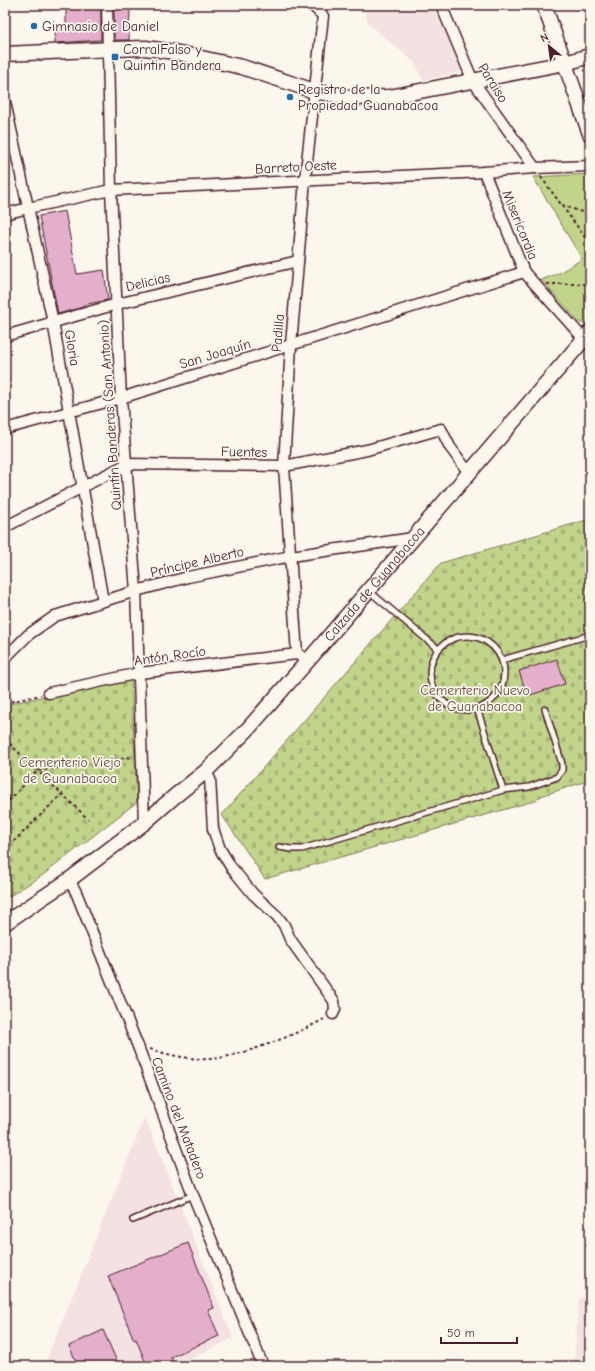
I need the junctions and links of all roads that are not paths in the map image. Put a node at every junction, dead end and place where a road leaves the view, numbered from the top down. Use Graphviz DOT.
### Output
graph roads {
  1 [pos="107,5"];
  2 [pos="312,5"];
  3 [pos="441,5"];
  4 [pos="544,5"];
  5 [pos="107,49"];
  6 [pos="5,54"];
  7 [pos="590,56"];
  8 [pos="565,63"];
  9 [pos="473,81"];
  10 [pos="314,91"];
  11 [pos="5,102"];
  12 [pos="590,134"];
  13 [pos="590,166"];
  14 [pos="535,168"];
  15 [pos="484,172"];
  16 [pos="305,180"];
  17 [pos="111,190"];
  18 [pos="28,208"];
  19 [pos="5,214"];
  20 [pos="298,261"];
  21 [pos="524,272"];
  22 [pos="116,304"];
  23 [pos="53,322"];
  24 [pos="5,336"];
  25 [pos="587,336"];
  26 [pos="291,345"];
  27 [pos="121,398"];
  28 [pos="68,411"];
  29 [pos="5,429"];
  30 [pos="127,464"];
  31 [pos="284,466"];
  32 [pos="469,473"];
  33 [pos="82,486"];
  34 [pos="5,527"];
  35 [pos="413,538"];
  36 [pos="291,556"];
  37 [pos="136,591"];
  38 [pos="369,591"];
  39 [pos="103,601"];
  40 [pos="590,635"];
  41 [pos="438,649"];
  42 [pos="303,657"];
  43 [pos="5,658"];
  44 [pos="502,660"];
  45 [pos="139,673"];
  46 [pos="49,693"];
  47 [pos="478,708"];
  48 [pos="544,709"];
  49 [pos="205,772"];
  50 [pos="503,790"];
  51 [pos="144,823"];
  52 [pos="279,846"];
  53 [pos="69,880"];
  54 [pos="5,923"];
  55 [pos="333,1014"];
  56 [pos="194,1195"];
  57 [pos="134,1220"];
  58 [pos="263,1366"];
  1 -- 5 [label="street, Quintín Banderas (San Antonio)"];
  2 -- 10 [label="street, Padilla"];
  3 -- 9 [label="street, Paraiso"];
  4 -- 8 [label="main road"];
  5 -- 6 [label="main road"];
  5 -- 10 [label="main road"];
  5 -- 17 [label="street, Quintín Banderas (San Antonio)"];
  7 -- 8 [label="main road"];
  8 -- 9 [label="main road"];
  8 -- 12 [label="main road"];
  9 -- 10 [label="main road"];
  9 -- 14 [label="street, Paraiso"];
  10 -- 16 [label="street, Padilla"];
  11 -- 18 [label="street, Gloria"];
  13 -- 14 [label="street, Barreto Oeste"];
  14 -- 15 [label="street, Barreto Oeste"];
  15 -- 16 [label="street, Barreto Oeste"];
  15 -- 21 [label="street, Misericordia"];
  16 -- 17 [label="street, Barreto Oeste"];
  16 -- 20 [label="street, Padilla"];
  17 -- 18 [label="street, Barreto Oeste"];
  17 -- 22 [label="street, Quintín Banderas (San Antonio)"];
  18 -- 19 [label="street, Barreto Oeste"];
  18 -- 23 [label="street, Gloria"];
  20 -- 22 [label="street, Delicias"];
  20 -- 26 [label="street, Padilla"];
  21 -- 25 [label="street, Misericordia"];
  21 -- 26 [label="street, San Joaquín"];
  22 -- 23 [label="street, Delicias"];
  22 -- 27 [label="street, Quintín Banderas (San Antonio)"];
  23 -- 24 [label="street, Delicias"];
  23 -- 28 [label="street, Gloria"];
  25 -- 32 [label="main road, Calzada de Guanabacoa"];
  26 -- 27 [label="street, San Joaquín"];
  26 -- 31 [label="street, Padilla"];
  27 -- 28 [label="street, San Joaquín"];
  27 -- 30 [label="street, Quintín Banderas (San Antonio)"];
  28 -- 29 [label="street, San Joaquín"];
  28 -- 33 [label="street, Gloria"];
  30 -- 31 [label="street, Fuentes"];
  30 -- 33 [label="street, Fuentes"];
  30 -- 37 [label="street, Quintín Banderas (San Antonio)"];
  31 -- 32 [label="street, Fuentes"];
  31 -- 36 [label="street, Padilla"];
  32 -- 35 [label="main road, Calzada de Guanabacoa"];
  33 -- 34 [label="street, Fuentes"];
  33 -- 39 [label="street, Gloria"];
  35 -- 36 [label="street, Príncipe Alberto"];
  35 -- 38 [label="main road, Calzada de Guanabacoa"];
  36 -- 37 [label="street, Príncipe Alberto"];
  36 -- 42 [label="street, Padilla"];
  37 -- 39 [label="street, Príncipe Alberto"];
  37 -- 45 [label="street, Quintín Banderas (San Antonio)"];
  38 -- 41 [label="lane"];
  38 -- 42 [label="main road, Calzada de Guanabacoa"];
  39 -- 43 [label="street, Príncipe Alberto"];
  40 -- 44 [label="lane"];
  41 -- 44 [label="lane"];
  41 -- 47 [label="lane"];
  42 -- 45 [label="street, Antón Rocío"];
  42 -- 49 [label="main road, Calzada de Guanabacoa"];
  44 -- 47 [label="lane"];
  45 -- 46 [label="street, Antón Rocío"];
  45 -- 51 [label="street, Quintín Banderas (San Antonio)"];
  47 -- 50 [label="lane"];
  48 -- 50 [label="lane"];
  49 -- 51 [label="main road, Calzada de Guanabacoa"];
  49 -- 55 [label="street"];
  50 -- 52 [label="lane"];
  51 -- 53 [label="main road, Calzada de Guanabacoa"];
  53 -- 54 [label="main road, Calzada de Guanabacoa"];
  53 -- 56 [label="street, Camino del Matadero"];
  56 -- 57 [label="lane"];
  56 -- 58 [label="street, Camino del Matadero"];
}
